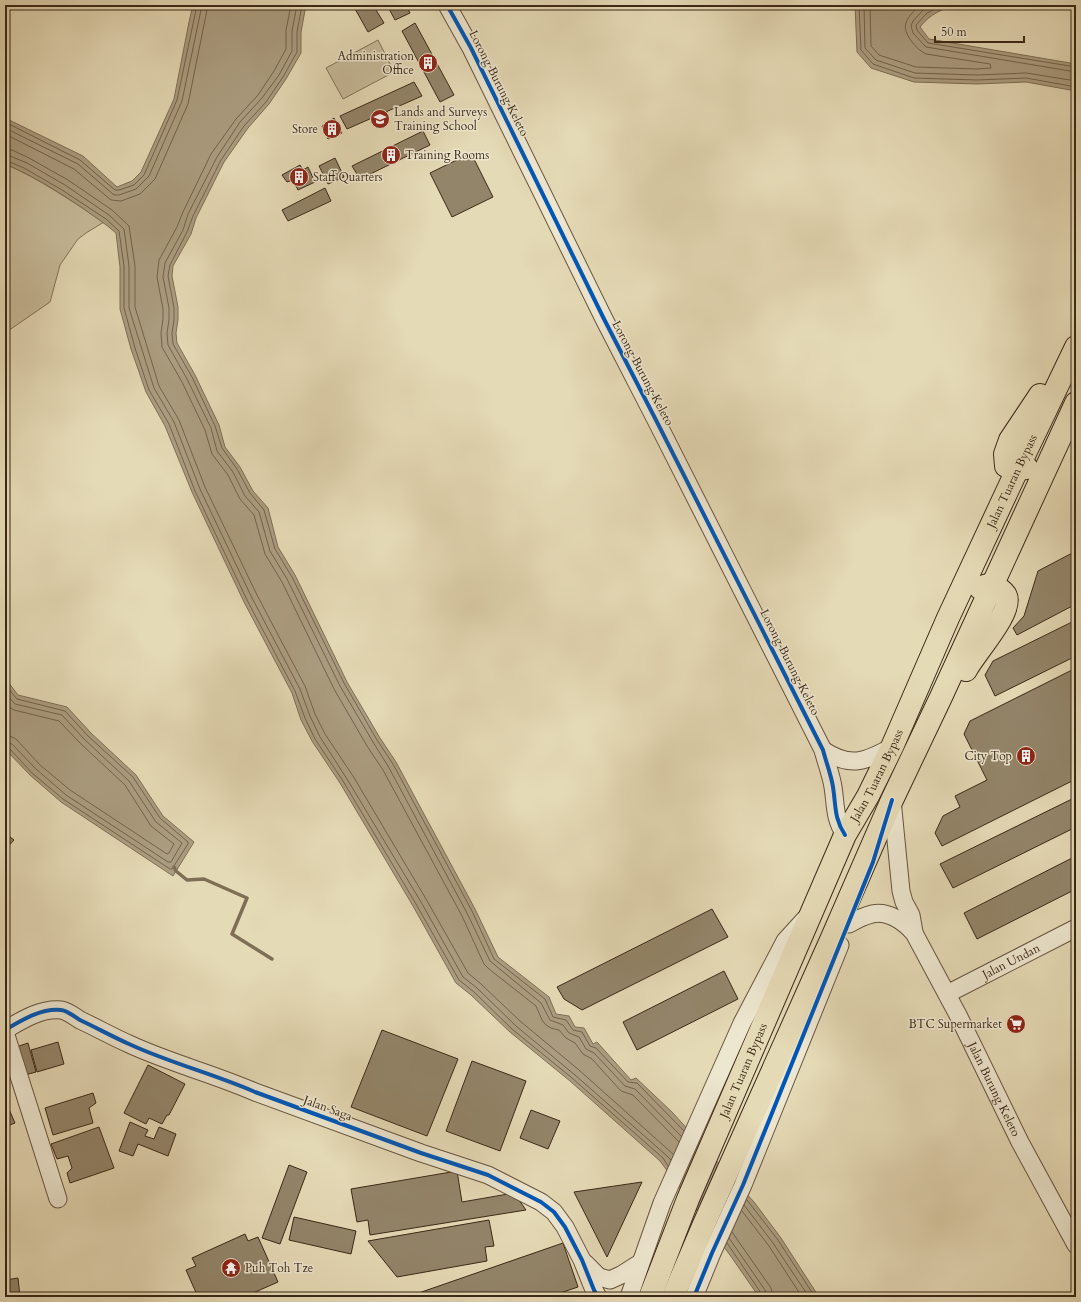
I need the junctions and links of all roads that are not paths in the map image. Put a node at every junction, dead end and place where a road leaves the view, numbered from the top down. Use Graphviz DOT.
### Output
graph roads {
  1 [pos="447,5"];
  2 [pos="1072,356"];
  3 [pos="1076,403"];
  4 [pos="1059,441"];
  5 [pos="1017,470"];
  6 [pos="992,585"];
  7 [pos="892,747"];
  8 [pos="823,750"];
  9 [pos="892,800"];
  10 [pos="845,835"];
  11 [pos="813,910"];
  12 [pos="849,924"];
  13 [pos="1076,928"];
  14 [pos="914,932"];
  15 [pos="947,994"];
  16 [pos="5,1031"];
  17 [pos="58,1199"];
  18 [pos="1076,1245"];
  19 [pos="582,1260"];
  20 [pos="640,1262"];
  21 [pos="598,1297"];
  22 [pos="629,1297"];
  23 [pos="650,1297"];
  24 [pos="673,1297"];
  25 [pos="694,1297"];
  1 -- 8 [label="street, Lorong Burung Keleto"];
  2 -- 5 [label="highway, Jalan Tuaran Bypass"];
  3 -- 4 [label="highway, Jalan Tuaran Bypass"];
  4 -- 5 [label="highway"];
  4 -- 6 [label="highway, Jalan Tuaran Bypass"];
  5 -- 7 [label="highway, Jalan Tuaran Bypass"];
  6 -- 7 [label="highway"];
  6 -- 9 [label="highway, Jalan Tuaran Bypass"];
  7 -- 8 [label="street"];
  7 -- 10 [label="highway, Jalan Tuaran Bypass"];
  8 -- 10 [label="street, Lorong Burung Keleto"];
  9 -- 12 [label="street"];
  9 -- 14 [label="street, Jalan Burung Keleto"];
  9 -- 24 [label="highway, Jalan Tuaran Bypass"];
  10 -- 11 [label="highway, Jalan Tuaran Bypass"];
  11 -- 20 [label="street"];
  11 -- 23 [label="highway, Jalan Tuaran Bypass"];
  12 -- 14 [label="street, Jalan Burung Keleto"];
  12 -- 25 [label="street"];
  13 -- 15 [label="street, Jalan Undan"];
  14 -- 15 [label="street, Jalan Burung Keleto"];
  15 -- 18 [label="street, Jalan Burung Keleto"];
  16 -- 17 [label="street"];
  16 -- 19 [label="street, Jalan Saga"];
  19 -- 20 [label="street, Jalan Saga"];
  19 -- 21 [label="street, Jalan Saga"];
  20 -- 22 [label="street"];
}
